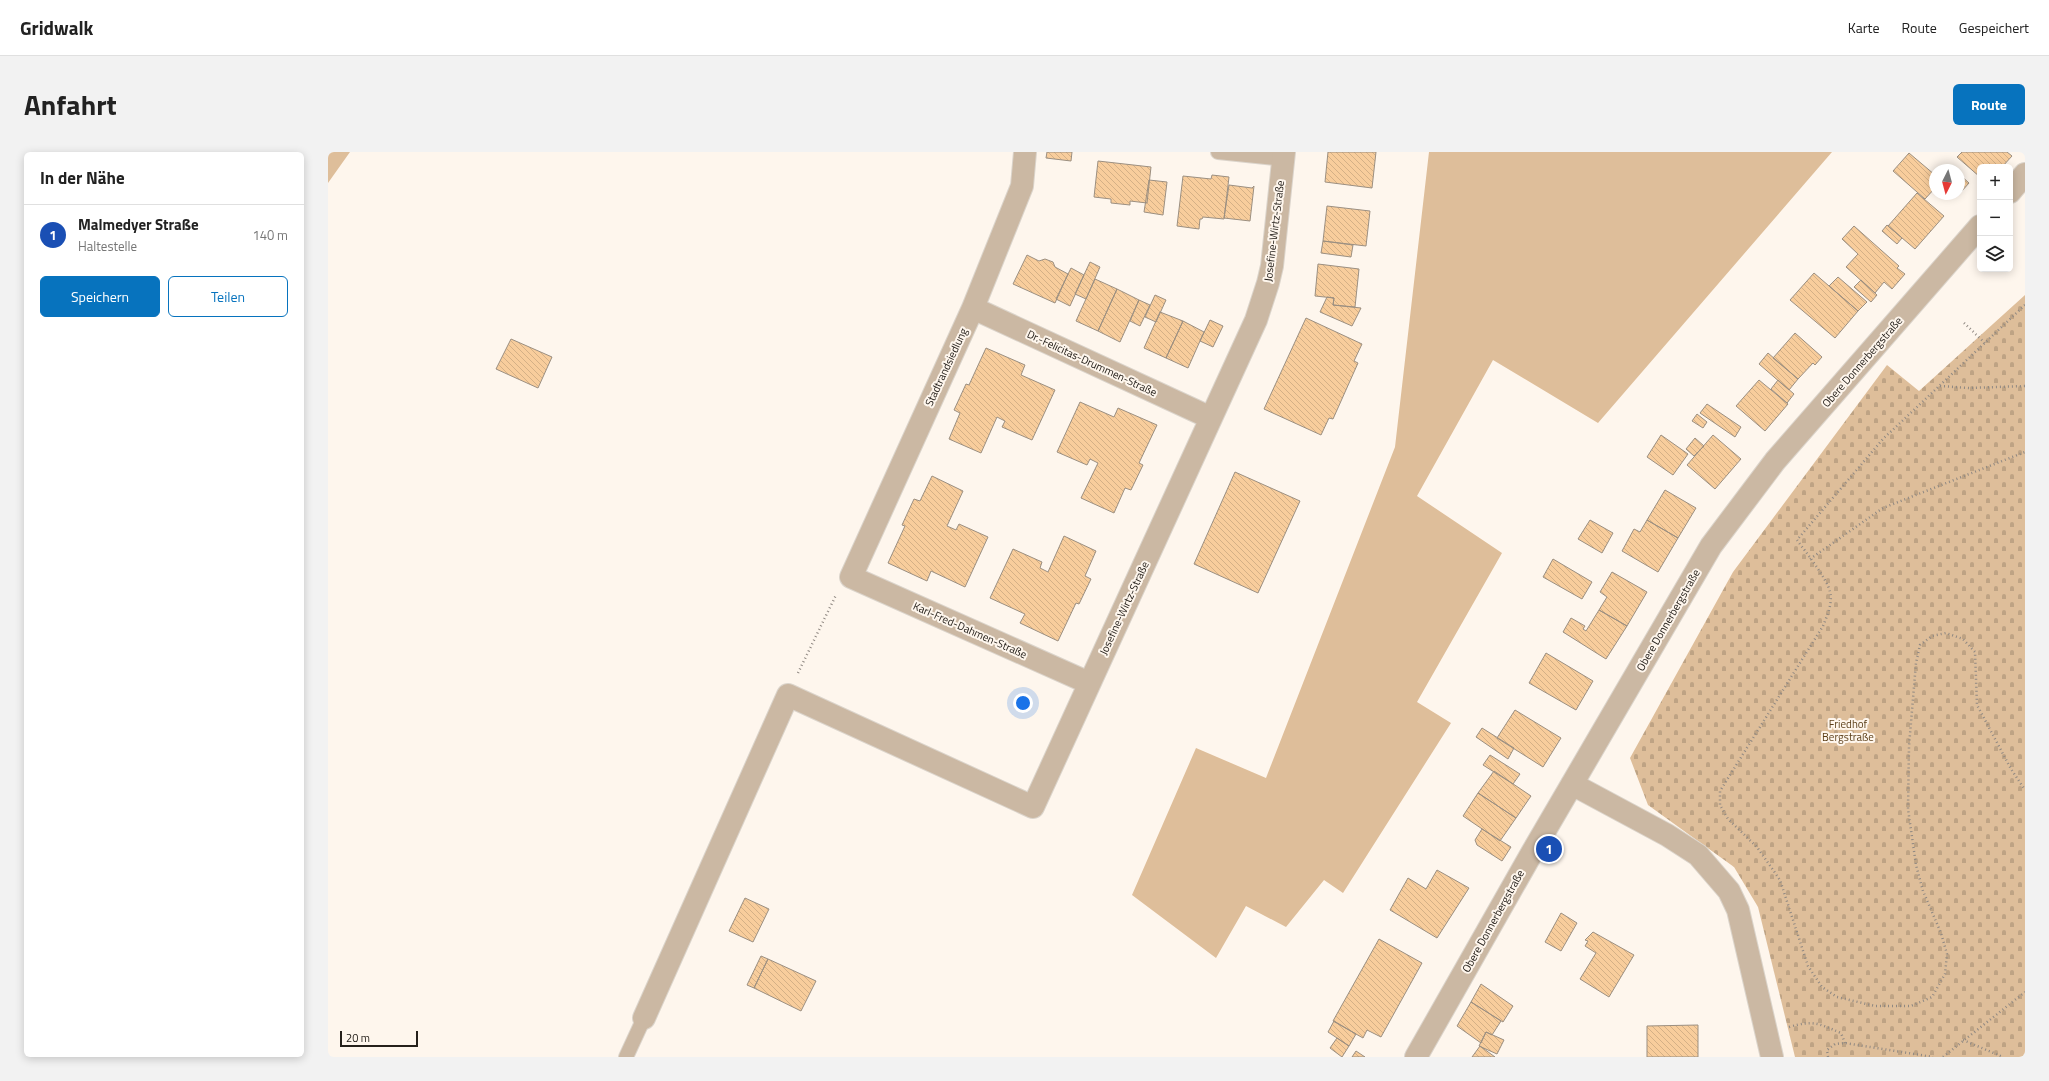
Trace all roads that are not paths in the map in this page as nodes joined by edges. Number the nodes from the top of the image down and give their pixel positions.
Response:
1 (1025, 152) edge
2 (1218, 152) edge
3 (1284, 156) edge
4 (2025, 174) edge
5 (2013, 188) edge
6 (1977, 229) edge
7 (973, 308) junction
8 (1211, 418) junction
9 (851, 577) joint
10 (1089, 683) junction
11 (1572, 784) junction
12 (644, 1018) joint
13 (626, 1057) edge
14 (1416, 1057) edge
15 (1772, 1057) edge

1 - 7 street, Stadtrandsiedlung
2 - 3 lane
3 - 8 street, Josefine-Wirtz-Straße
4 - 5 street
6 - 11 street, Obere Donnerbergstraße
7 - 8 street, Dr.-Felicitas-Drummen-Straße
7 - 9 street, Stadtrandsiedlung
8 - 10 street, Josefine-Wirtz-Straße
9 - 10 street, Karl-Fred-Dahmen-Straße
10 - 12 street, Josefine-Wirtz-Straße
11 - 14 street, Obere Donnerbergstraße
11 - 15 street
12 - 13 lane

